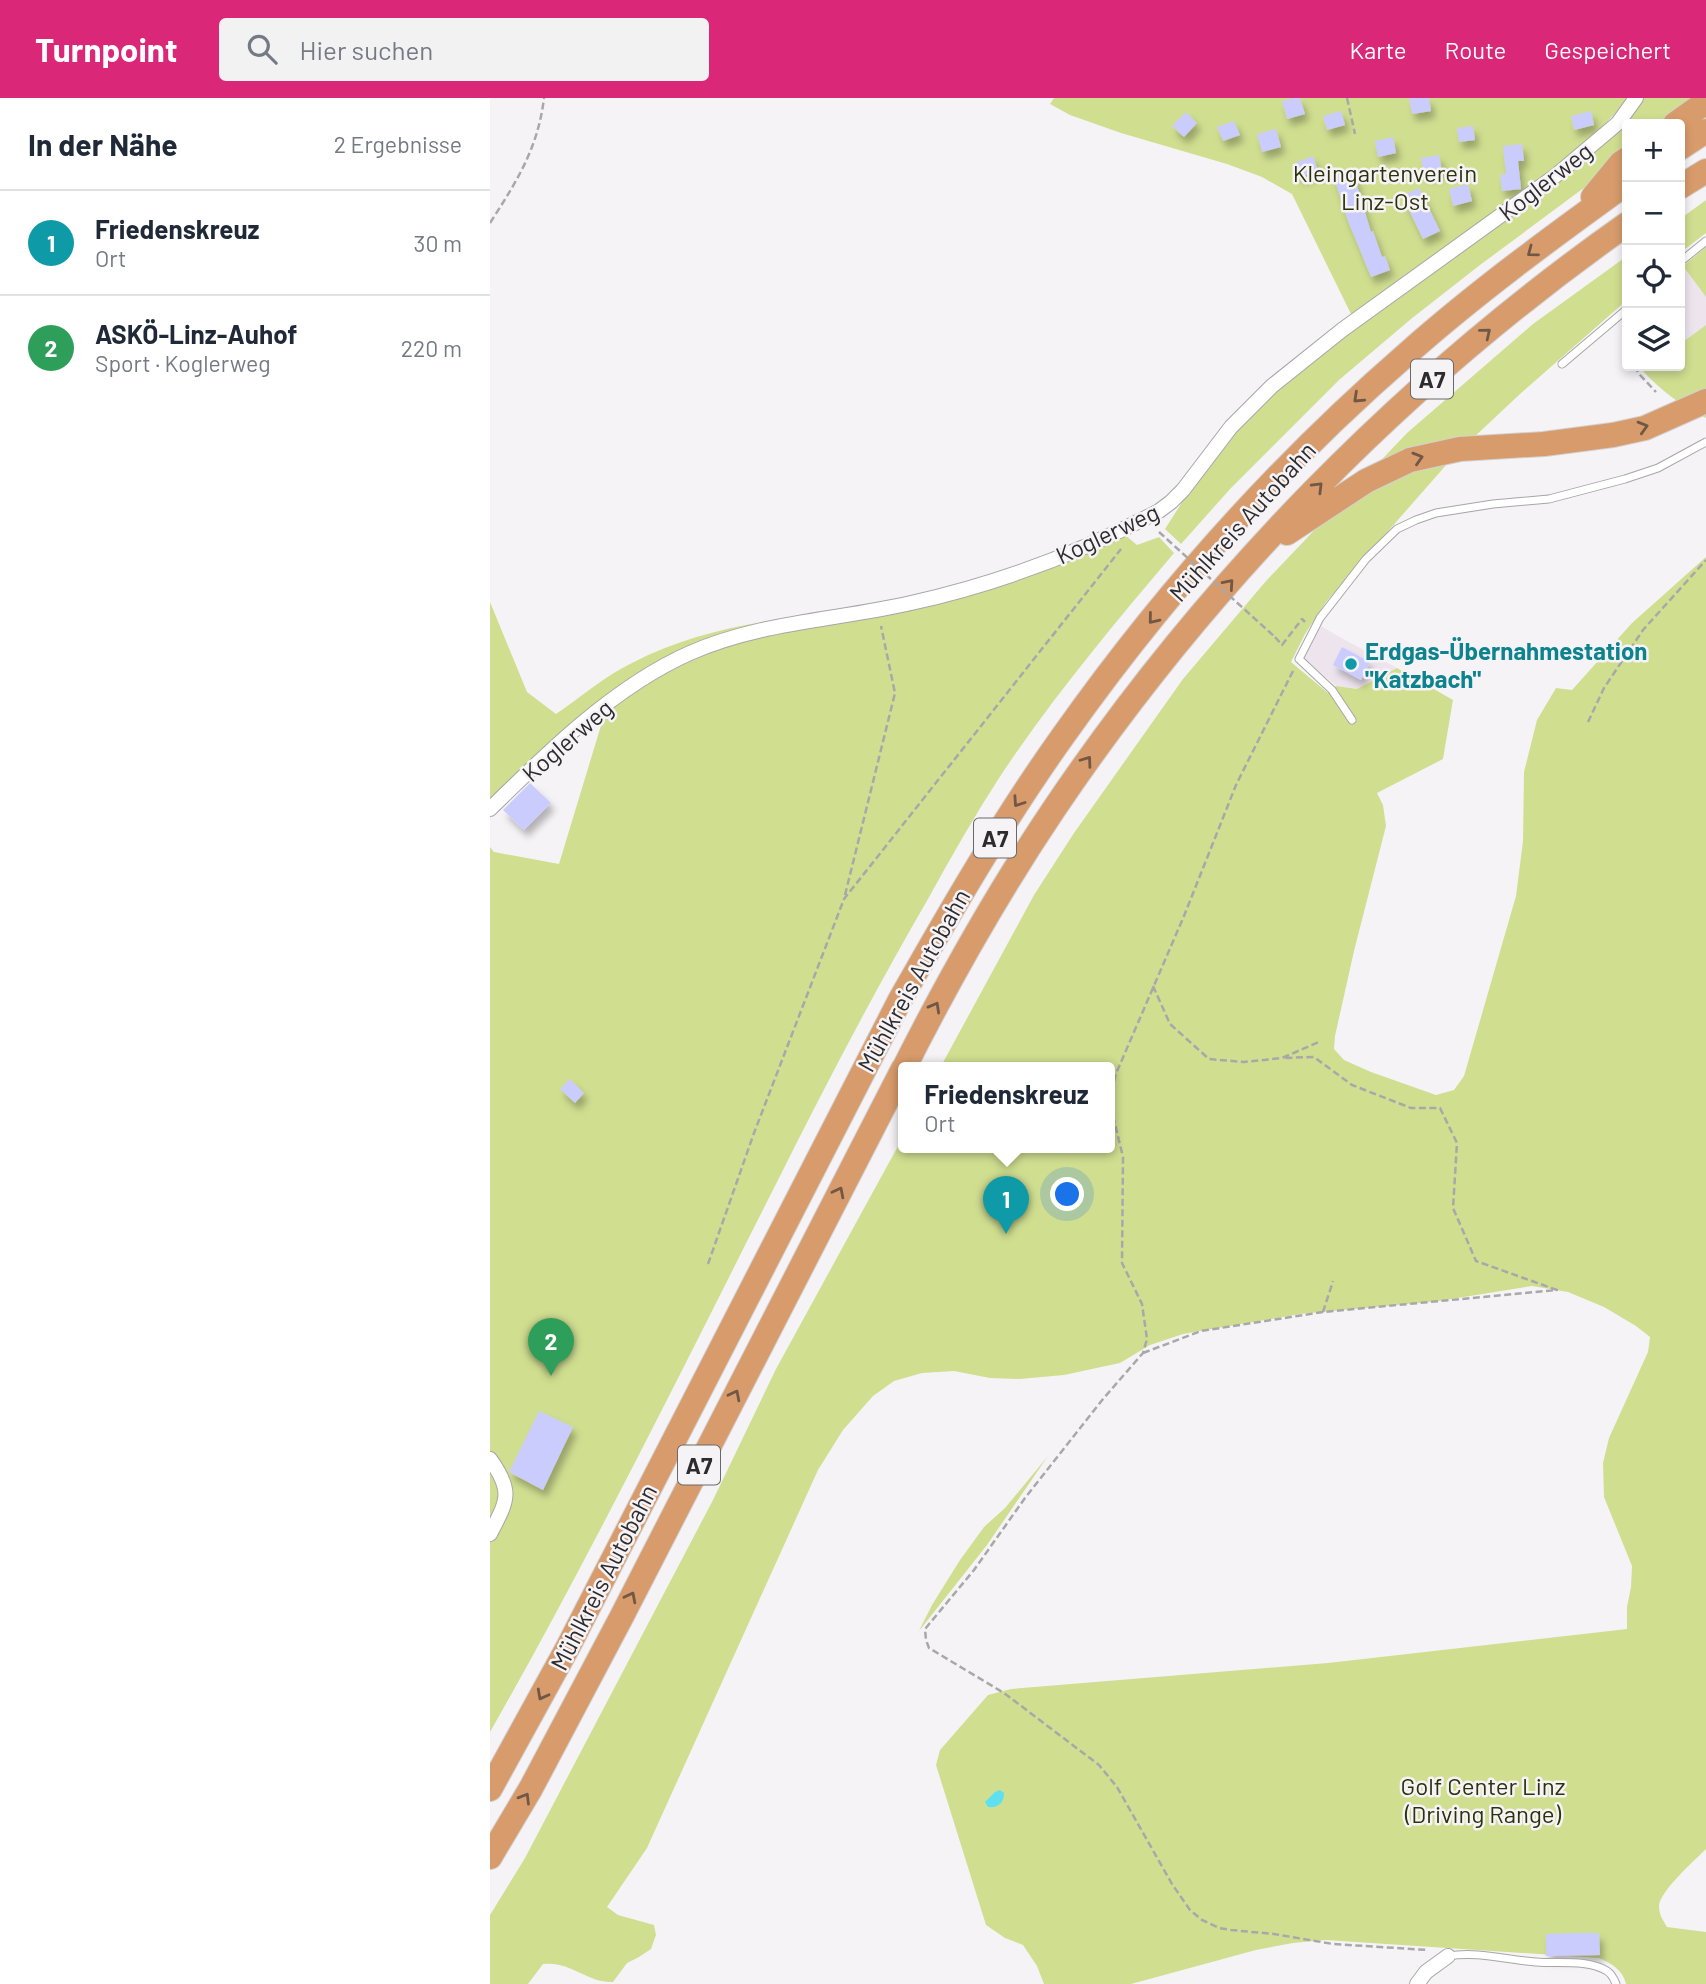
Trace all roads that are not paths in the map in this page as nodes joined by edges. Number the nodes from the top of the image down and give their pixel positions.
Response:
1 (1636, 98) edge
2 (1706, 102) edge
3 (1682, 119) edge
4 (1706, 131) edge
5 (1685, 145) edge
6 (1622, 162) edge
7 (1706, 171) edge
8 (1685, 184) edge
9 (1622, 187) edge
10 (1570, 224) junction
11 (1622, 228) edge
12 (1706, 241) edge
13 (1685, 258) edge
14 (1622, 314) edge
15 (1562, 364) dead end
16 (1706, 401) edge
17 (1706, 443) edge
18 (1255, 554) junction
19 (1352, 720) dead end
20 (490, 809) edge
21 (906, 1062) edge
22 (898, 1078) edge
23 (490, 1459) edge
24 (490, 1534) edge
25 (490, 1789) edge
26 (490, 1857) edge
27 (1448, 1956) joint
28 (1417, 1984) edge
29 (1616, 1984) edge

1 - 20 street, Koglerweg
2 - 3 highway
4 - 5 highway
6 - 10 highway
7 - 8 highway
9 - 10 highway, Mühlkreis Autobahn / A7
10 -> 25 highway, Mühlkreis Autobahn / A7
18 -> 11 highway, Mühlkreis Autobahn / A7
12 - 13 lane
14 - 15 lane
18 -> 16 highway
17 - 19 lane
21 -> 18 highway, Mühlkreis Autobahn / A7
26 -> 22 highway, Mühlkreis Autobahn / A7
23 - 24 street
27 - 28 street
27 - 29 lane

